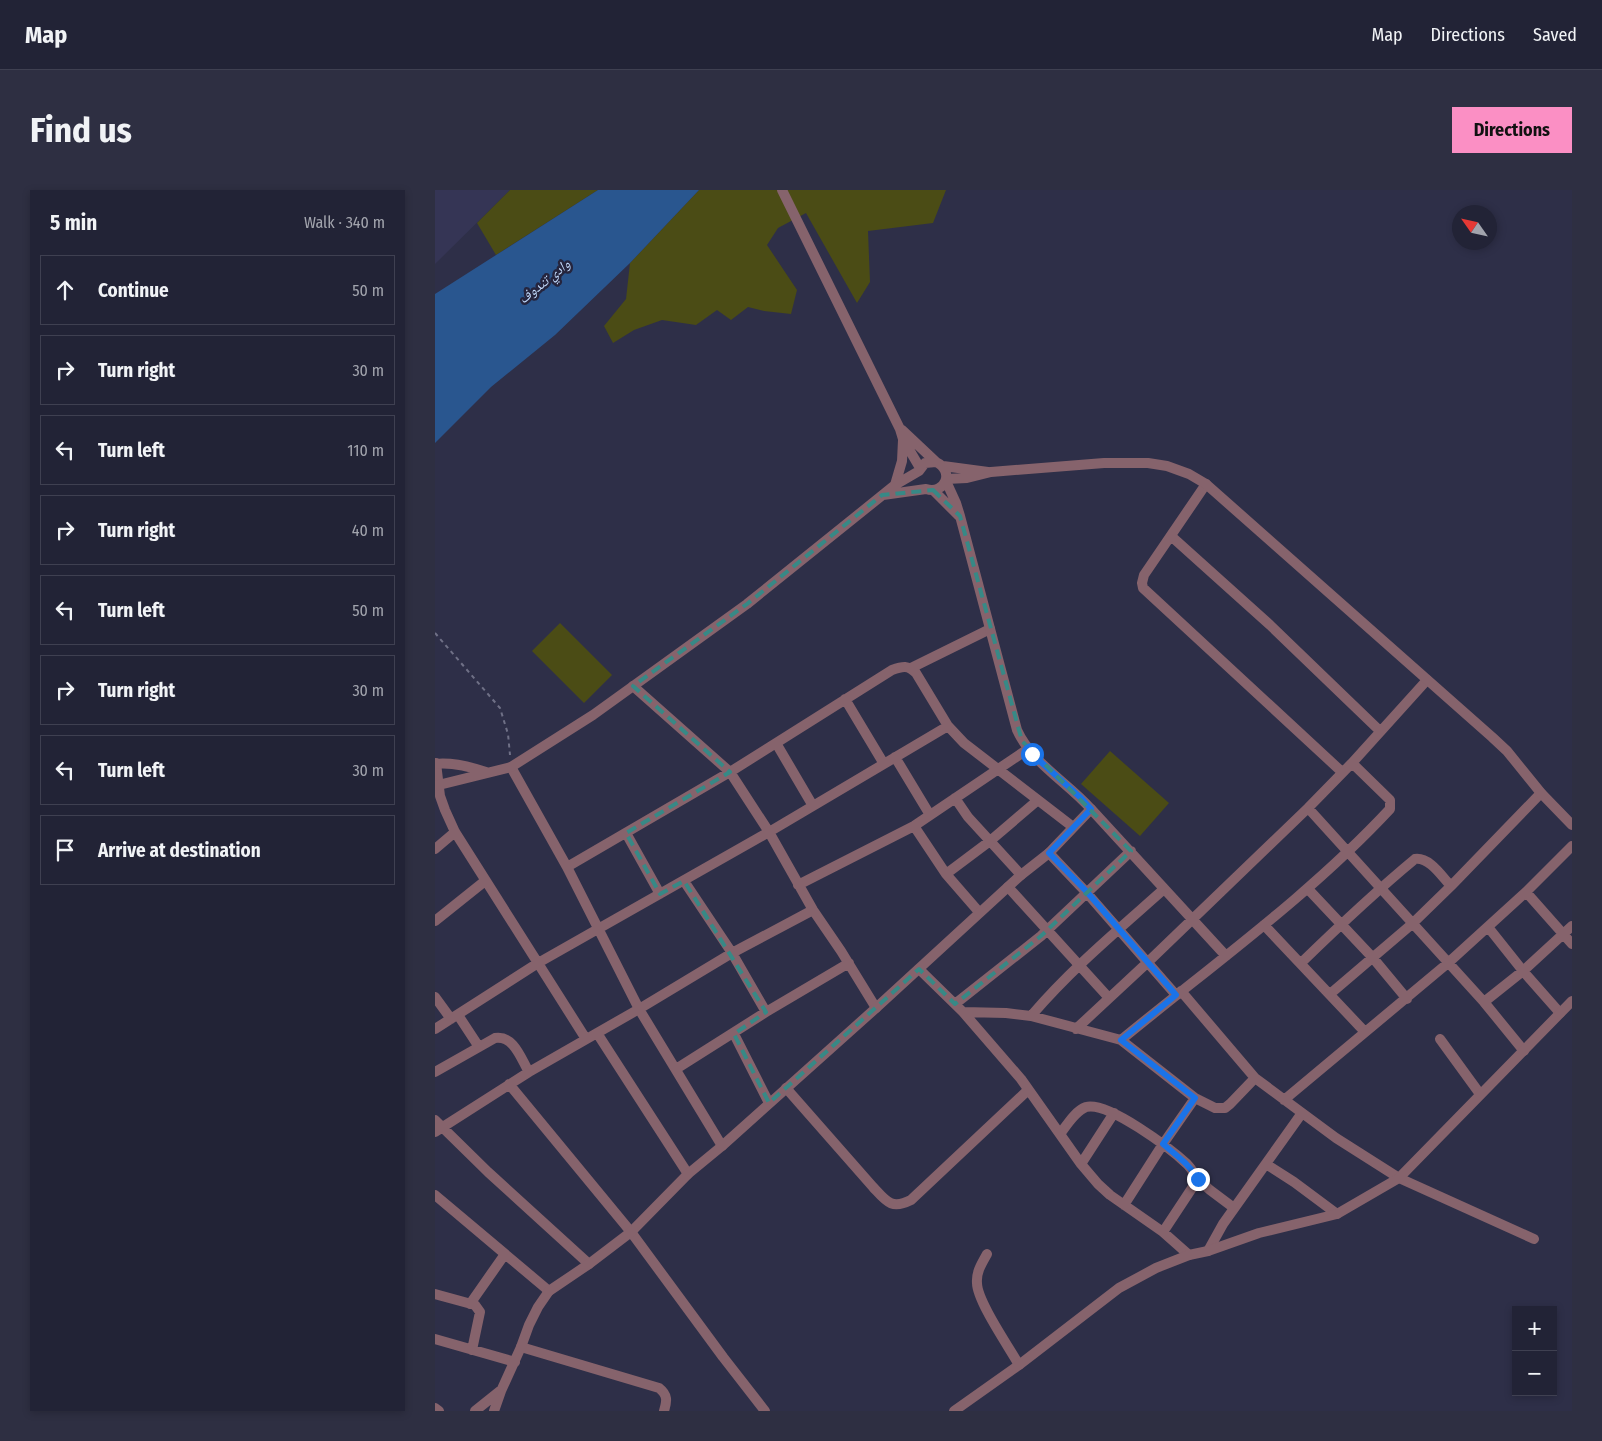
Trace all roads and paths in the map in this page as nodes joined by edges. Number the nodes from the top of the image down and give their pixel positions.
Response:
1 (782, 190) edge
2 (900, 429) junction
3 (903, 439) junction
4 (939, 464) junction
5 (919, 470) junction
6 (991, 472) junction
7 (946, 480) junction
8 (1206, 484) junction
9 (895, 485) junction
10 (929, 490) junction
11 (882, 495) junction
12 (960, 516) junction
13 (1171, 536) junction
14 (990, 630) junction
15 (435, 633) edge
16 (911, 668) junction
17 (1427, 680) junction
18 (633, 686) junction
19 (845, 699) junction
20 (948, 726) junction
21 (1381, 732) junction
22 (776, 743) junction
23 (1028, 749) junction
24 (895, 758) junction
25 (1352, 763) junction
26 (436, 764) edge
27 (884, 764) junction
28 (511, 767) junction
29 (998, 769) junction
30 (487, 772) junction
31 (730, 772) junction
32 (1343, 772) junction
33 (437, 786) edge
34 (1541, 792) junction
35 (955, 798) junction
36 (1038, 800) junction
37 (813, 806) junction
38 (1308, 808) junction
39 (1091, 809) junction
40 (929, 815) junction
41 (1572, 825) edge
42 (914, 826) junction
43 (1073, 826) junction
44 (455, 832) junction
45 (769, 832) junction
46 (626, 833) junction
47 (990, 841) junction
48 (1572, 846) edge
49 (435, 849) edge
50 (1131, 852) junction
51 (1348, 852) junction
52 (1049, 853) junction
53 (567, 867) junction
54 (946, 874) junction
55 (1021, 875) junction
56 (485, 881) junction
57 (683, 881) junction
58 (798, 884) junction
59 (1008, 886) junction
60 (1451, 886) junction
61 (1381, 888) junction
62 (1164, 889) junction
63 (1308, 889) junction
64 (1087, 892) junction
65 (1526, 892) junction
66 (660, 894) junction
67 (813, 910) junction
68 (979, 912) junction
69 (1193, 919) junction
70 (435, 921) edge
71 (1341, 923) junction
72 (1412, 924) junction
73 (1265, 925) junction
74 (1572, 926) edge
75 (1488, 927) junction
76 (598, 929) junction
77 (1048, 930) junction
78 (1118, 930) junction
79 (1563, 934) junction
80 (1572, 944) edge
81 (732, 953) junction
82 (1226, 956) junction
83 (1373, 958) junction
84 (1148, 962) junction
85 (538, 963) junction
86 (849, 963) junction
87 (1301, 963) junction
88 (1448, 963) junction
89 (1079, 964) junction
90 (919, 969) junction
91 (1523, 971) junction
92 (1178, 993) junction
93 (1330, 994) junction
94 (435, 997) edge
95 (1109, 998) junction
96 (1407, 999) junction
97 (1572, 1001) edge
98 (1484, 1002) junction
99 (876, 1008) junction
100 (959, 1008) junction
101 (639, 1009) junction
102 (766, 1012) junction
103 (1560, 1013) junction
104 (1031, 1016) junction
105 (455, 1017) junction
106 (435, 1029) edge
107 (1076, 1029) junction
108 (1365, 1032) junction
109 (597, 1033) junction
110 (734, 1034) junction
111 (586, 1039) junction
112 (1440, 1039) dead end
113 (1121, 1040) junction
114 (479, 1047) junction
115 (1524, 1051) junction
116 (676, 1069) junction
117 (435, 1072) edge
118 (529, 1072) junction
119 (1255, 1078) junction
120 (509, 1084) junction
121 (786, 1088) junction
122 (1028, 1090) junction
123 (1480, 1094) junction
124 (1195, 1098) junction
125 (1284, 1100) junction
126 (769, 1103) junction
127 (1114, 1113) junction
128 (1302, 1113) junction
129 (437, 1126) edge
130 (1060, 1134) junction
131 (1163, 1144) junction
132 (722, 1146) junction
133 (1081, 1164) junction
134 (1266, 1164) junction
135 (688, 1174) junction
136 (1399, 1178) junction
137 (1198, 1179) junction
138 (435, 1195) edge
139 (1124, 1205) junction
140 (1234, 1208) junction
141 (1337, 1214) junction
142 (631, 1232) junction
143 (1163, 1232) junction
144 (1533, 1239) dead end
145 (1208, 1251) junction
146 (505, 1254) junction
147 (987, 1254) dead end
148 (1189, 1255) junction
149 (589, 1264) junction
150 (549, 1291) junction
151 (435, 1294) edge
152 (470, 1304) junction
153 (435, 1339) edge
154 (521, 1347) junction
155 (472, 1350) junction
156 (515, 1362) junction
157 (1019, 1365) junction
158 (501, 1391) junction
159 (435, 1408) edge
160 (439, 1411) edge
161 (475, 1411) edge
162 (494, 1411) edge
163 (664, 1411) edge
164 (765, 1411) edge
165 (954, 1411) edge

1 - 2 street
2 - 3 street
2 - 4 street
3 - 5 street
3 - 9 street
4 - 5 street
4 - 6 street
4 - 7 street
5 - 9 street
5 - 10 street
6 - 7 street
6 - 8 street
7 - 10 street
7 - 12 street
8 - 13 street
8 - 17 street
9 - 11 street
10 - 11 street
10 - 12 street
11 - 18 street
12 - 14 street
13 - 21 street
13 - 32 street
14 - 16 street
14 - 23 street
15 - 28 path
16 - 19 street
16 - 20 street
17 - 21 street
17 - 34 street
18 - 28 street
18 - 31 street
19 - 22 street
19 - 27 street
20 - 24 street
20 - 29 street
21 - 25 street
22 - 31 street
22 - 37 street
23 - 29 street
23 - 39 street
24 - 27 street
24 - 40 street
25 - 32 street
25 - 51 street
26 - 30 street
26 - 33 street
27 - 37 street
28 - 30 street
28 - 53 street
29 - 35 street
29 - 36 street
30 - 33 street
31 - 45 street
31 - 46 street
32 - 38 street
33 - 44 street
34 - 41 street
34 - 60 street
35 - 40 street
35 - 47 street
36 - 43 street
36 - 47 street
37 - 45 street
38 - 51 street
38 - 69 street
39 - 43 street
39 - 50 street
40 - 42 street
42 - 54 street
42 - 58 street
43 - 52 street
44 - 49 street
44 - 56 street
45 - 57 street
45 - 58 street
46 - 53 street
46 - 66 street
47 - 54 street
47 - 55 street
48 - 65 street
50 - 62 street
50 - 64 street
51 - 61 street
51 - 63 street
52 - 55 street
52 - 64 street
53 - 76 street
54 - 68 street
55 - 59 street
56 - 70 street
56 - 85 street
57 - 66 street
57 - 81 street
58 - 67 street
59 - 68 street
59 - 77 street
60 - 61 street
60 - 72 street
61 - 71 street
61 - 72 street
62 - 69 street
62 - 78 street
63 - 71 street
63 - 73 street
64 - 77 street
64 - 78 street
65 - 75 street
65 - 79 street
66 - 76 street
67 - 81 street
67 - 86 street
68 - 90 street
69 - 82 street
69 - 84 street
71 - 83 street
71 - 87 street
72 - 83 street
72 - 88 street
73 - 82 street
73 - 87 street
74 - 79 street
75 - 88 street
75 - 91 street
76 - 85 street
76 - 101 street
77 - 89 street
77 - 100 street
78 - 84 street
78 - 89 street
79 - 80 street
79 - 91 street
81 - 101 street
81 - 102 street
82 - 92 street
83 - 93 street
83 - 96 street
84 - 92 street
84 - 95 street
85 - 105 street
85 - 111 street
86 - 99 street
86 - 102 street
87 - 93 street
88 - 96 street
88 - 98 street
89 - 95 street
89 - 104 street
90 - 99 street
90 - 100 street
91 - 98 street
91 - 103 street
92 - 113 street
92 - 119 street
93 - 108 street
94 - 105 street
95 - 107 street
96 - 108 street
97 - 103 street
98 - 115 street
99 - 121 street
100 - 104 street
100 - 122 street
101 - 109 street
101 - 116 street
102 - 110 street
103 - 115 street
104 - 107 street
105 - 106 street
105 - 114 street
107 - 113 street
108 - 125 street
109 - 111 street
109 - 135 street
110 - 116 street
110 - 126 street
111 - 118 street
112 - 123 street
113 - 124 street
114 - 117 street
114 - 118 street
115 - 123 street
116 - 132 street
118 - 120 street
119 - 124 street
119 - 125 street
120 - 129 street
120 - 142 street
121 - 122 street
121 - 126 street
122 - 130 street
123 - 136 street
124 - 131 street
125 - 128 street
126 - 132 street
127 - 130 street
127 - 131 street
127 - 133 street
128 - 134 street
128 - 136 street
129 - 149 street
130 - 133 street
131 - 137 street
131 - 139 street
132 - 135 street
133 - 139 street
134 - 140 street
134 - 141 street
135 - 142 street
136 - 141 street
136 - 144 street
137 - 140 street
137 - 143 street
138 - 146 street
139 - 143 street
140 - 145 street
141 - 145 street
142 - 149 street
142 - 164 street
143 - 148 street
145 - 148 street
146 - 150 street
146 - 152 street
147 - 157 street
148 - 157 street
149 - 150 street
150 - 154 street
151 - 152 street
152 - 155 street
153 - 155 street
154 - 156 street
154 - 163 street
155 - 156 street
156 - 158 street
157 - 165 street
158 - 161 street
158 - 162 street
159 - 160 street

